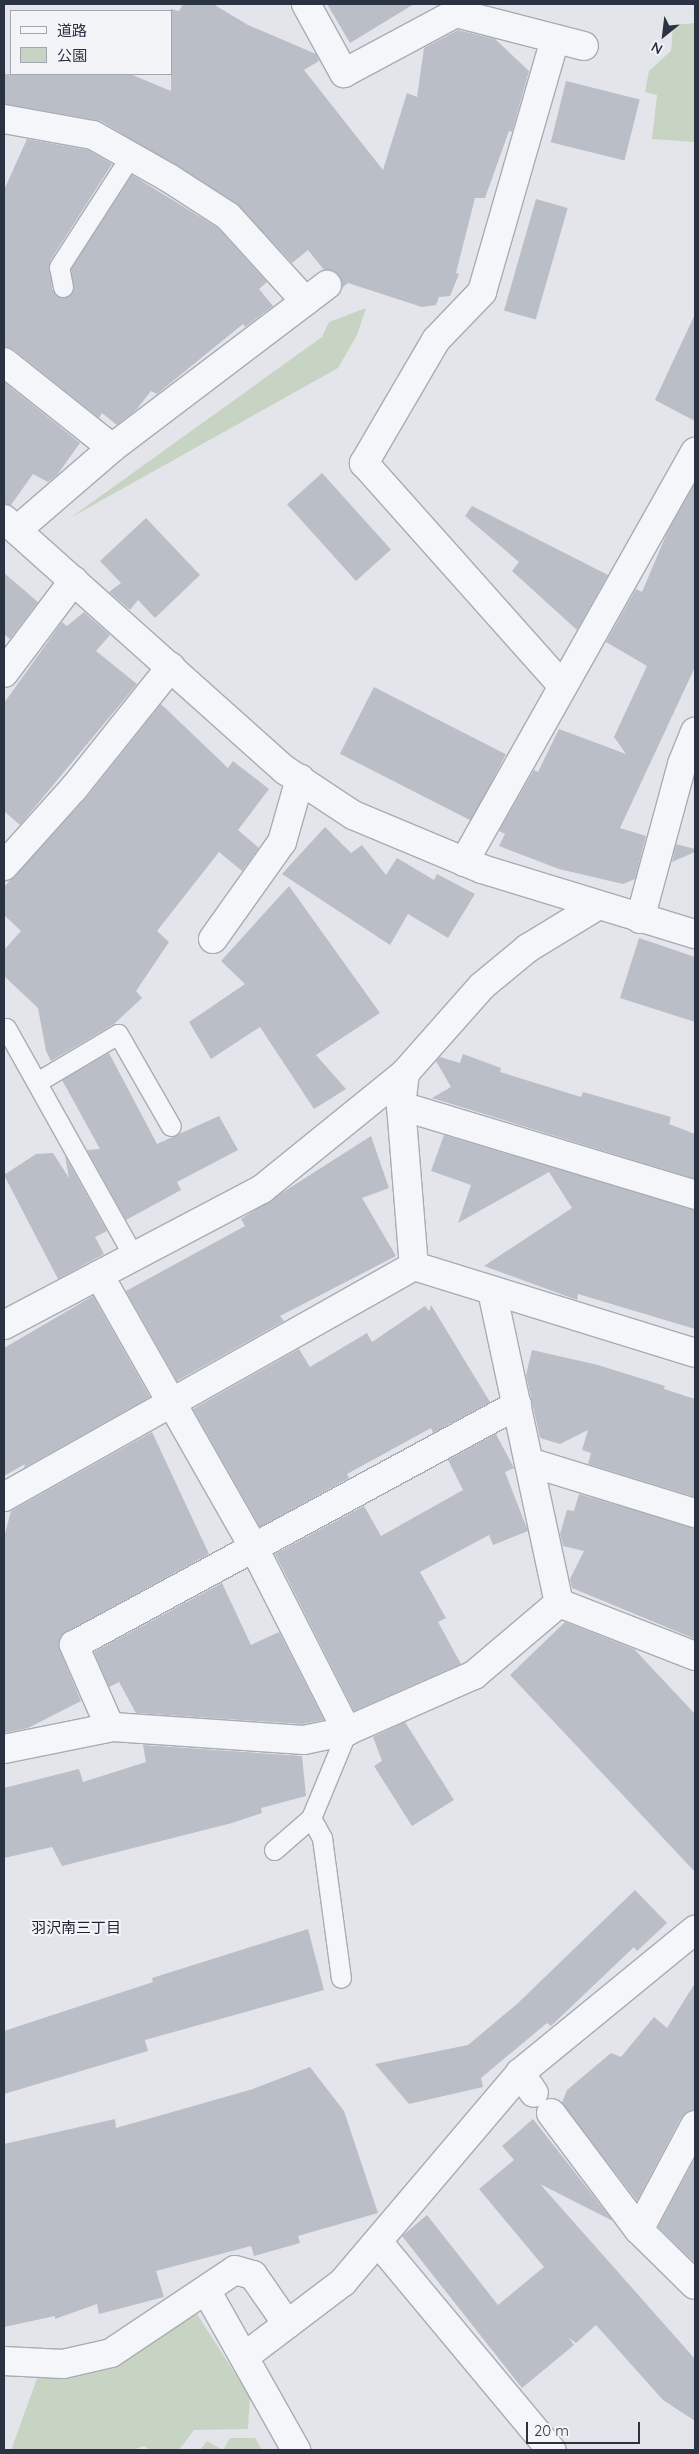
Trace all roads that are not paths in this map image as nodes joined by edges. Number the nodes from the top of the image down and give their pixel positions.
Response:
1 (306, 4) edge
2 (554, 39) junction
3 (584, 46) dead end
4 (4, 119) edge
5 (130, 156) junction
6 (63, 288) dead end
7 (4, 362) edge
8 (112, 448) junction
9 (695, 452) edge
10 (10, 524) edge
11 (74, 580) junction
12 (171, 667) junction
13 (4, 672) edge
14 (563, 686) junction
15 (695, 731) edge
16 (300, 779) junction
17 (464, 862) junction
18 (4, 866) edge
19 (597, 906) junction
20 (640, 919) junction
21 (695, 934) edge
22 (213, 939) dead end
23 (6, 1028) dead end
24 (405, 1073) junction
25 (37, 1082) junction
26 (400, 1106) junction
27 (171, 1126) dead end
28 (695, 1195) edge
29 (134, 1257) junction
30 (414, 1266) junction
31 (99, 1275) junction
32 (492, 1291) junction
33 (4, 1326) edge
34 (695, 1353) edge
35 (173, 1404) junction
36 (517, 1405) junction
37 (529, 1462) junction
38 (4, 1498) edge
39 (695, 1513) edge
40 (252, 1546) junction
41 (559, 1603) junction
42 (695, 1656) edge
43 (110, 1727) junction
44 (347, 1732) junction
45 (4, 1749) edge
46 (311, 1818) junction
47 (274, 1850) dead end
48 (695, 1930) edge
49 (341, 1978) dead end
50 (535, 2093) junction
51 (695, 2125) edge
52 (639, 2230) junction
53 (378, 2242) junction
54 (695, 2284) edge
55 (206, 2290) junction
56 (287, 2324) junction
57 (244, 2356) junction
58 (4, 2361) edge
59 (296, 2450) edge
60 (551, 2450) edge

1 - 2 street
2 - 3 street
2 - 14 street
4 - 5 street
5 - 6 lane
5 - 8 street
7 - 8 street
8 - 10 street
9 - 14 street
10 - 11 street
11 - 12 street
11 - 13 street
12 - 16 street
12 - 18 street
14 - 17 street
15 - 20 street
16 - 17 street
16 - 22 street
17 - 19 street
19 - 20 street
19 - 24 street
20 - 21 street
23 - 25 lane
24 - 26 street
24 - 29 street
25 - 27 lane
25 - 29 lane
26 - 28 street
26 - 30 street
29 - 31 street
30 - 32 street
30 - 35 street
31 - 33 street
31 - 35 street
32 - 34 street
32 - 36 street
35 - 38 street
35 - 40 street
36 - 37 street
36 - 40 street
37 - 39 street
37 - 41 street
40 - 43 street
40 - 44 street
41 - 42 street
41 - 44 street
43 - 44 street
43 - 45 street
44 - 46 lane
46 - 47 lane
46 - 49 lane
48 - 50 street
50 - 52 street
50 - 53 street
51 - 52 street
52 - 54 street
53 - 56 street
53 - 60 street
55 - 56 street
55 - 57 street
55 - 58 street
56 - 57 street
57 - 59 street

